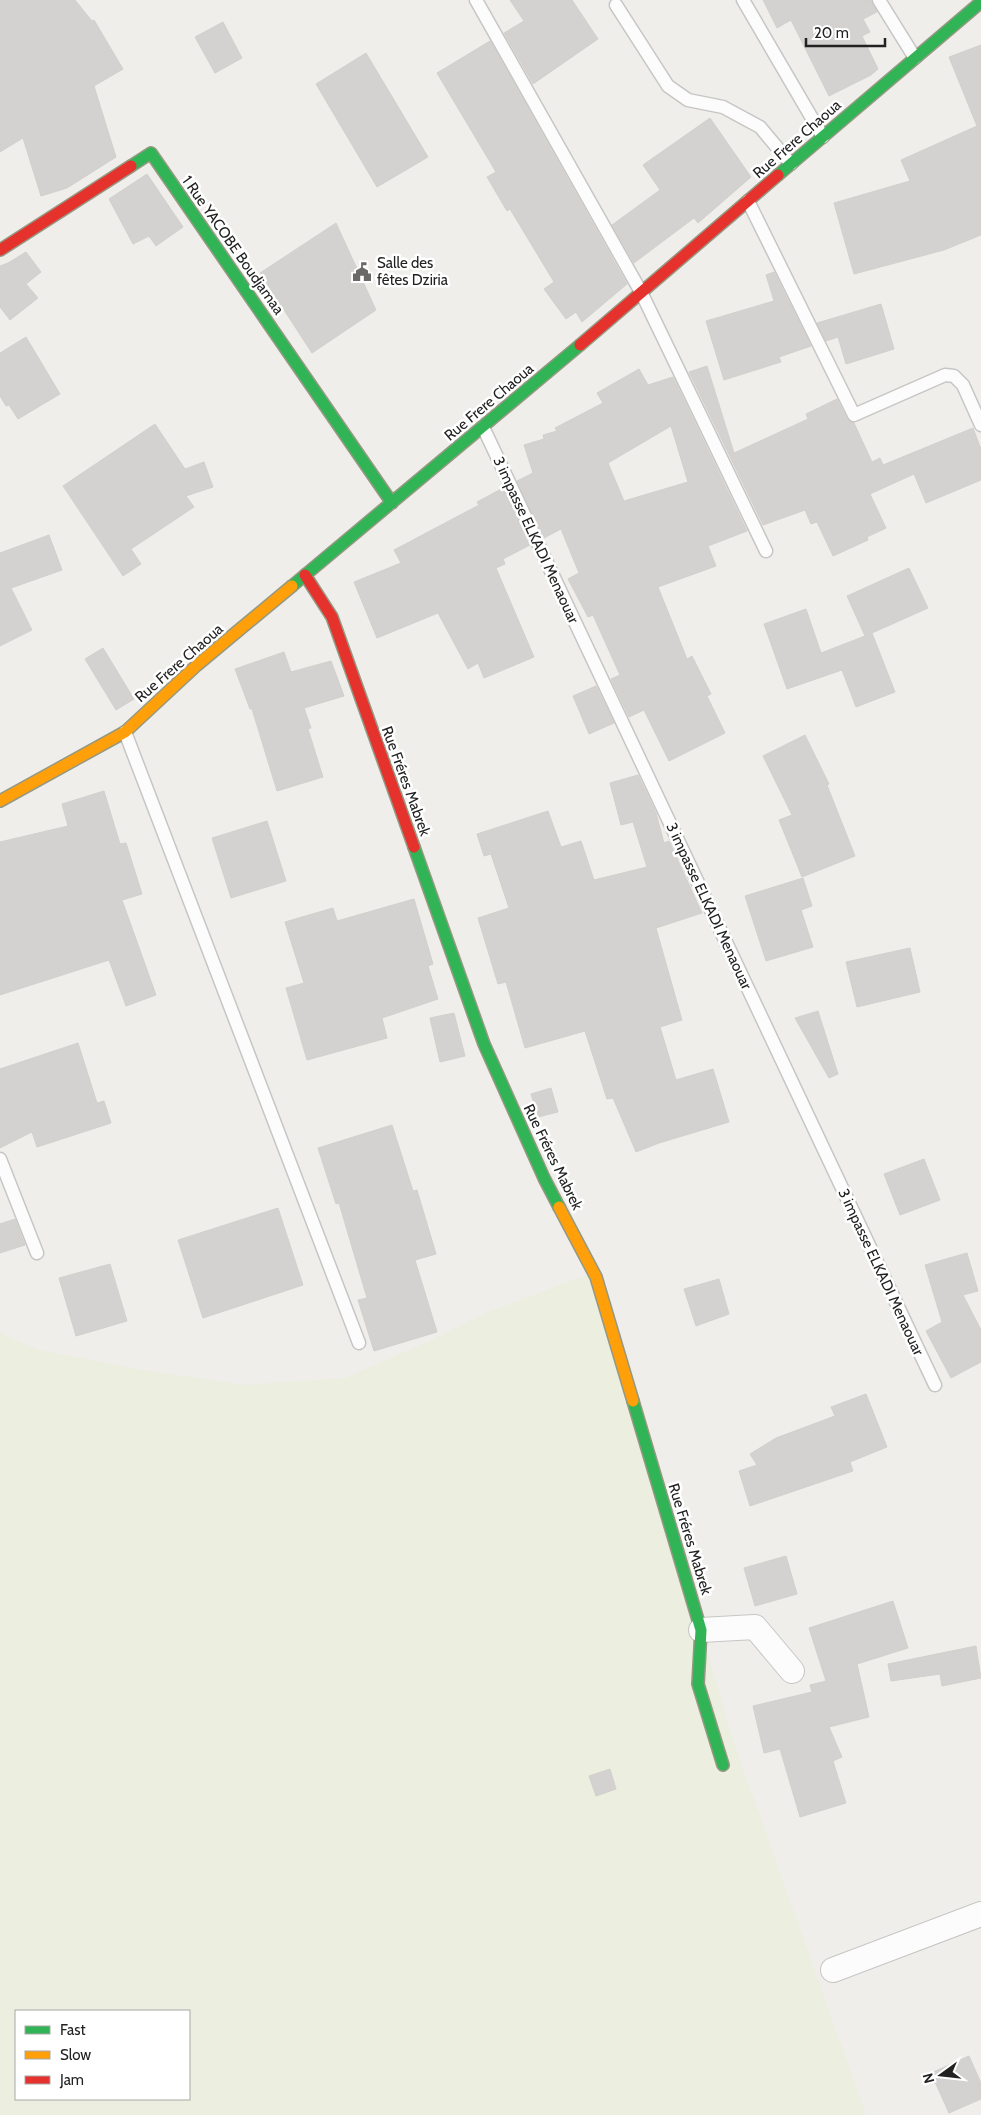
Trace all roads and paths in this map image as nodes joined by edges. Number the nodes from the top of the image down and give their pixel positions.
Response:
1 (476, 0) edge
2 (743, 0) edge
3 (878, 0) edge
4 (973, 4) edge
5 (616, 5) dead end
6 (915, 58) junction
7 (823, 136) junction
8 (791, 164) junction
9 (748, 201) junction
10 (0, 250) edge
11 (641, 292) junction
12 (981, 425) edge
13 (483, 427) junction
14 (392, 503) junction
15 (766, 551) dead end
16 (305, 575) junction
17 (124, 732) junction
18 (0, 801) edge
19 (0, 1159) edge
20 (37, 1253) dead end
21 (359, 1343) dead end
22 (935, 1385) dead end
23 (701, 1630) junction
24 (792, 1671) dead end
25 (723, 1765) dead end
26 (981, 1914) edge
27 (833, 1970) dead end

1 - 11 lane
2 - 7 lane
3 - 6 lane
4 - 6 street, Rue Frere Chaoua
5 - 8 lane
6 - 7 street, Rue Frere Chaoua
7 - 8 street, Rue Frere Chaoua
8 - 9 street, Rue Frere Chaoua
9 - 11 street, Rue Frere Chaoua
9 - 12 lane
10 - 14 street, 1 Rue YACOBE Boudjamaa
11 - 13 street, Rue Frere Chaoua
11 - 15 lane
13 - 14 street, Rue Frere Chaoua
13 - 22 lane, 3 impasse ELKADI Menaouar
14 - 16 street, Rue Frere Chaoua
16 - 17 street, Rue Frere Chaoua
16 - 23 street, Rue Fréres Mabrek
17 - 18 street, Rue Frere Chaoua
17 - 21 lane
19 - 20 lane
23 - 24 street
23 - 25 street, Rue Fréres Mabrek
26 - 27 street

